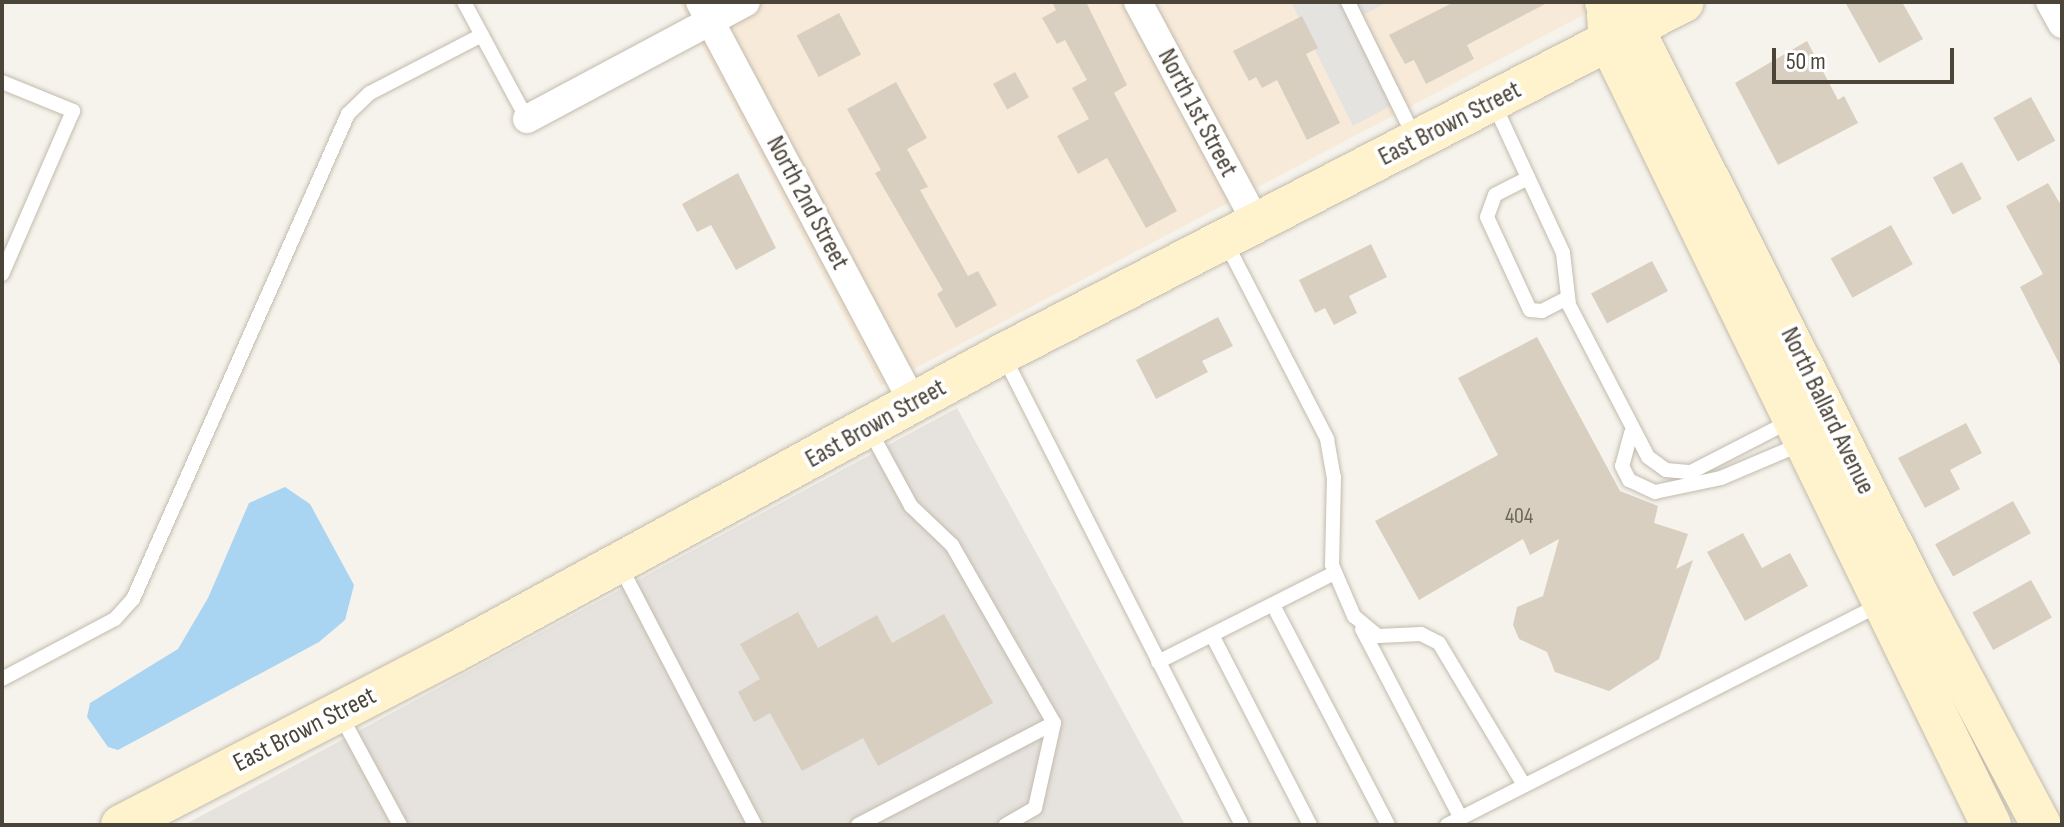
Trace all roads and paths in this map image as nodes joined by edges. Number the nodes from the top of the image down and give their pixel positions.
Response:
1 (464, 2) edge
2 (746, 2) edge
3 (1138, 2) edge
4 (1348, 2) edge
5 (1684, 2) edge
6 (2050, 2) edge
7 (705, 12) edge
8 (1614, 19) edge
9 (2062, 24) edge
10 (482, 35) junction
11 (2, 82) edge
12 (1493, 102) junction
13 (527, 119) joint
14 (1417, 142) junction
15 (1528, 178) junction
16 (1241, 232) junction
17 (2, 274) edge
18 (1568, 298) junction
19 (1002, 354) junction
20 (914, 405) junction
21 (1814, 423) junction
22 (869, 429) junction
23 (1631, 433) junction
24 (1692, 478) junction
25 (619, 564) junction
26 (1334, 573) junction
27 (1897, 595) junction
28 (1273, 605) junction
29 (1358, 621) junction
30 (1212, 635) junction
31 (1158, 662) junction
32 (2, 679) edge
33 (339, 712) junction
34 (1054, 723) junction
35 (1524, 785) junction
36 (1461, 818) junction
37 (121, 825) edge
38 (400, 825) edge
39 (755, 825) edge
40 (858, 825) edge
41 (1005, 825) edge
42 (1242, 825) edge
43 (1310, 825) edge
44 (1388, 825) edge
45 (1447, 825) edge
46 (1991, 825) edge
47 (2041, 825) edge

1 - 10 lane
2 - 7 street
3 - 16 street, North 1st Street
4 - 14 lane
5 - 8 main road, East Brown Street
6 - 9 street
7 - 13 street
7 - 20 street, North 2nd Street
8 - 12 main road, East Brown Street
8 - 21 main road, North Ballard Avenue
10 - 13 lane
10 - 32 lane
11 - 17 lane
12 - 14 main road, East Brown Street
12 - 15 lane
14 - 16 main road, East Brown Street
15 - 18 lane
15 - 18 lane
16 - 19 main road, East Brown Street
16 - 26 lane
18 - 23 lane
19 - 20 main road, East Brown Street
19 - 31 lane
20 - 22 main road, East Brown Street
21 - 24 lane
21 - 24 lane
21 - 27 main road, North Ballard Avenue
22 - 25 main road, East Brown Street
22 - 34 lane
23 - 24 lane
23 - 24 lane
25 - 33 main road, East Brown Street
25 - 39 lane
26 - 28 lane
26 - 29 lane
27 - 35 lane
27 - 46 main road, North Ballard Avenue
27 - 47 main road, North Ballard Avenue
28 - 30 lane
28 - 44 lane
29 - 35 lane
29 - 36 lane
30 - 31 lane
30 - 43 lane
31 - 42 lane
33 - 37 main road, East Brown Street
33 - 38 lane
34 - 40 lane
34 - 41 lane
35 - 36 lane
36 - 45 lane

